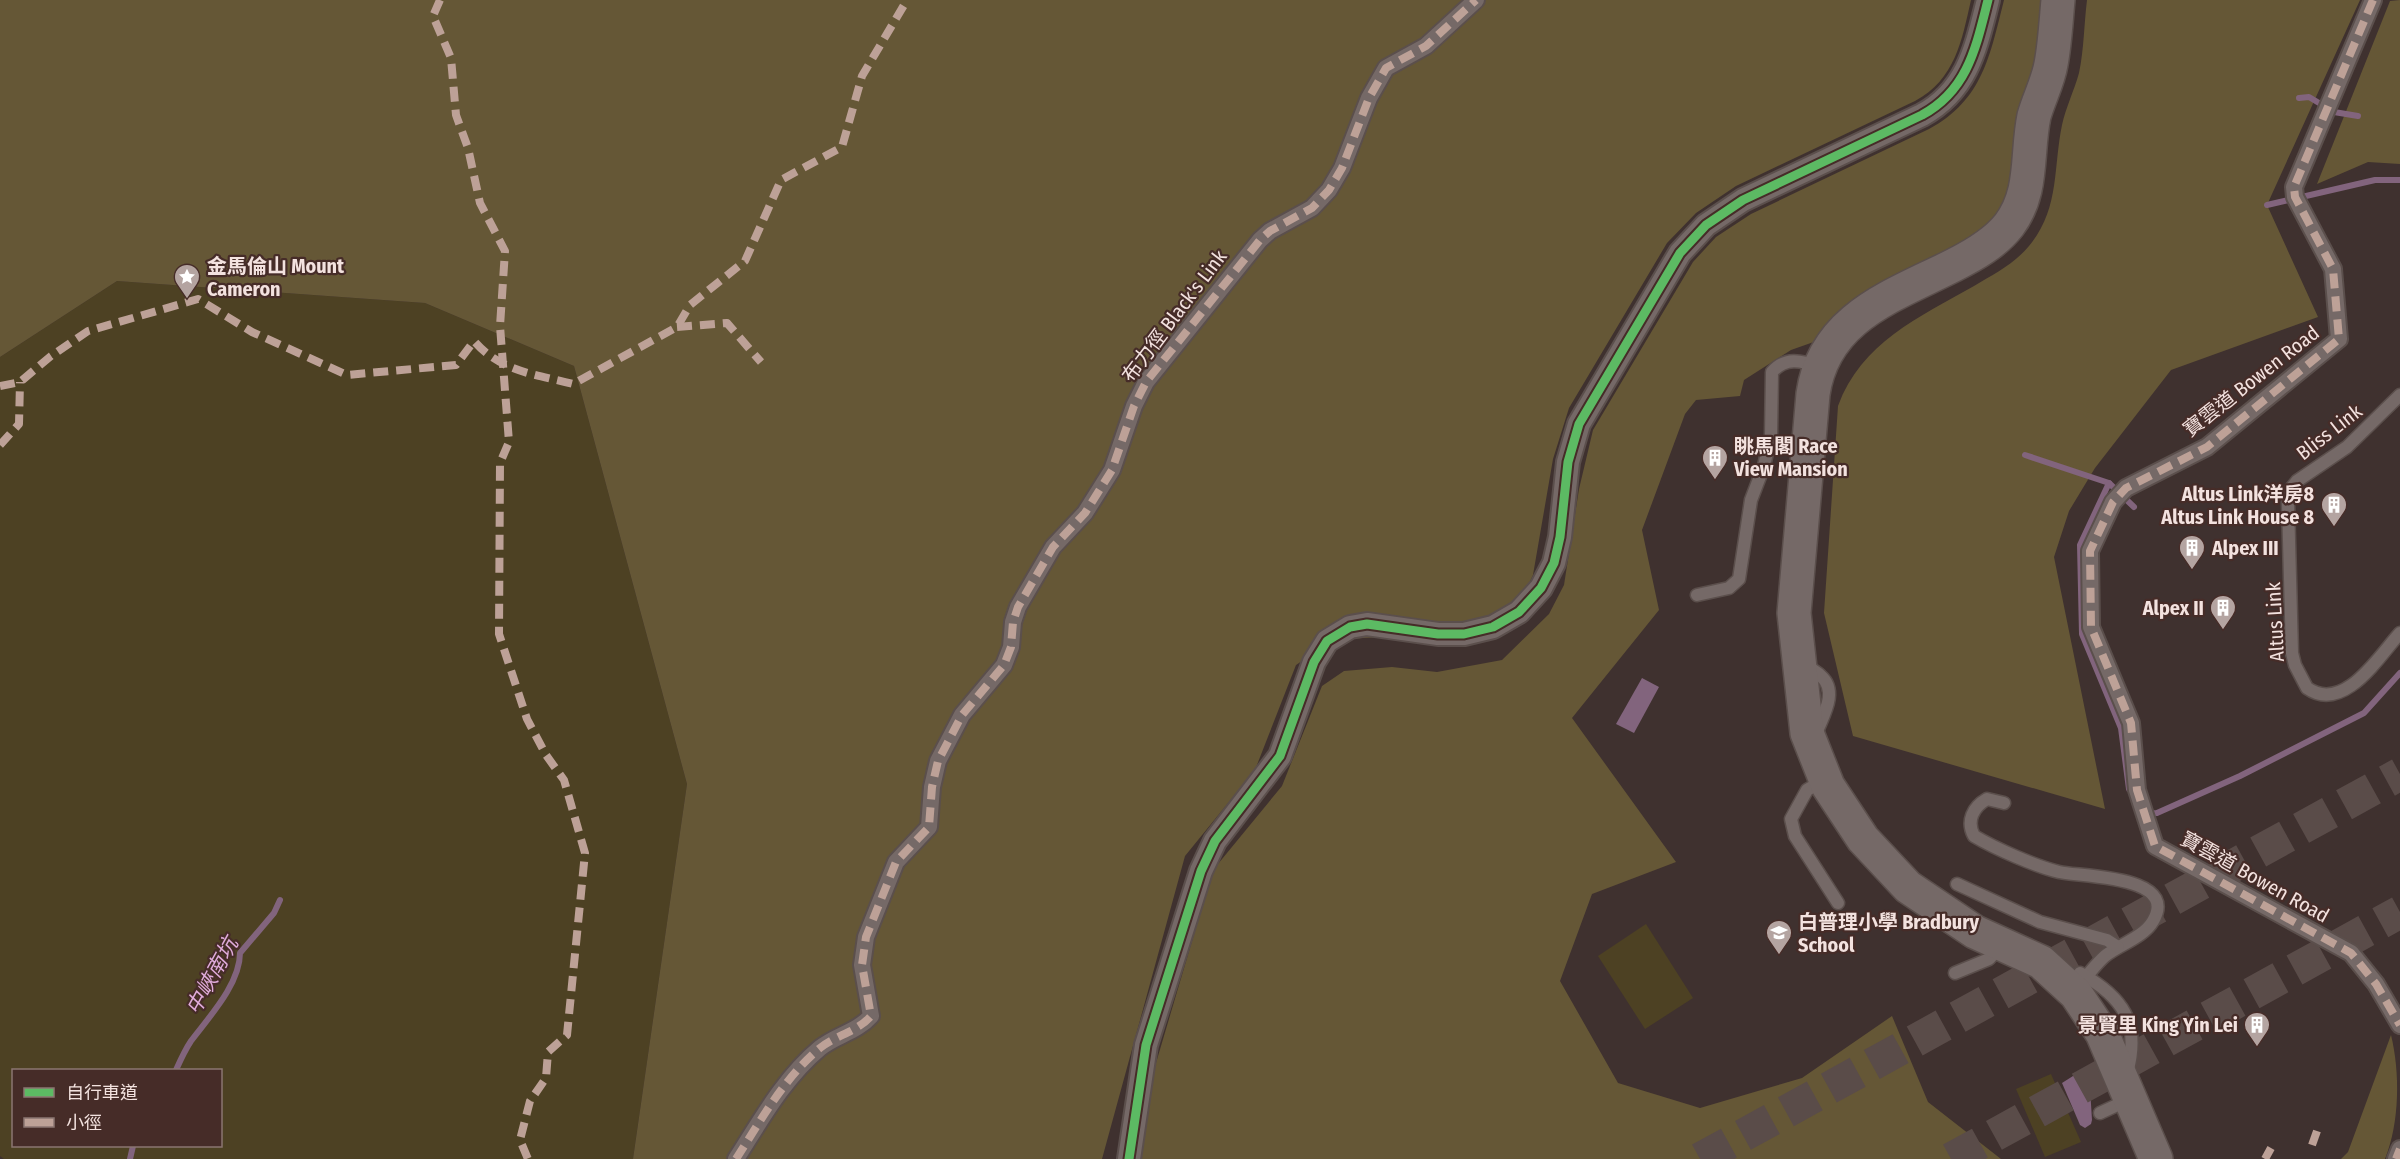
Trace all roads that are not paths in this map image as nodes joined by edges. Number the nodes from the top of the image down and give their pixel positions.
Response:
1 (1476, 0) edge
2 (1988, 0) edge
3 (2058, 0) edge
4 (2373, 0) edge
5 (1819, 368) junction
6 (2400, 395) edge
7 (2288, 502) joint
8 (1697, 595) dead end
9 (2400, 633) edge
10 (1825, 779) junction
11 (2004, 803) dead end
12 (1957, 884) dead end
13 (1838, 903) dead end
14 (2002, 944) junction
15 (2118, 947) junction
16 (2042, 962) junction
17 (1955, 973) dead end
18 (2086, 976) junction
19 (2400, 1026) edge
20 (2126, 1093) junction
21 (2100, 1113) dead end
22 (2400, 1149) edge
23 (736, 1159) edge
24 (1129, 1159) edge
25 (2156, 1159) edge
26 (2396, 1159) edge

1 - 23 street, 布力徑 Black's Link
2 - 24 street
3 - 5 main road
4 - 19 street, 寶雲道 Bowen Road
5 - 8 lane
5 - 10 main road
6 - 7 lane, Bliss Link
7 - 9 lane, Altus Link
10 - 13 lane
10 - 14 main road
11 - 15 lane
12 - 15 lane
14 - 16 main road
14 - 17 lane
15 - 18 lane
16 - 18 lane
16 - 20 main road
18 - 20 lane
20 - 21 lane
20 - 25 main road
22 - 26 street

